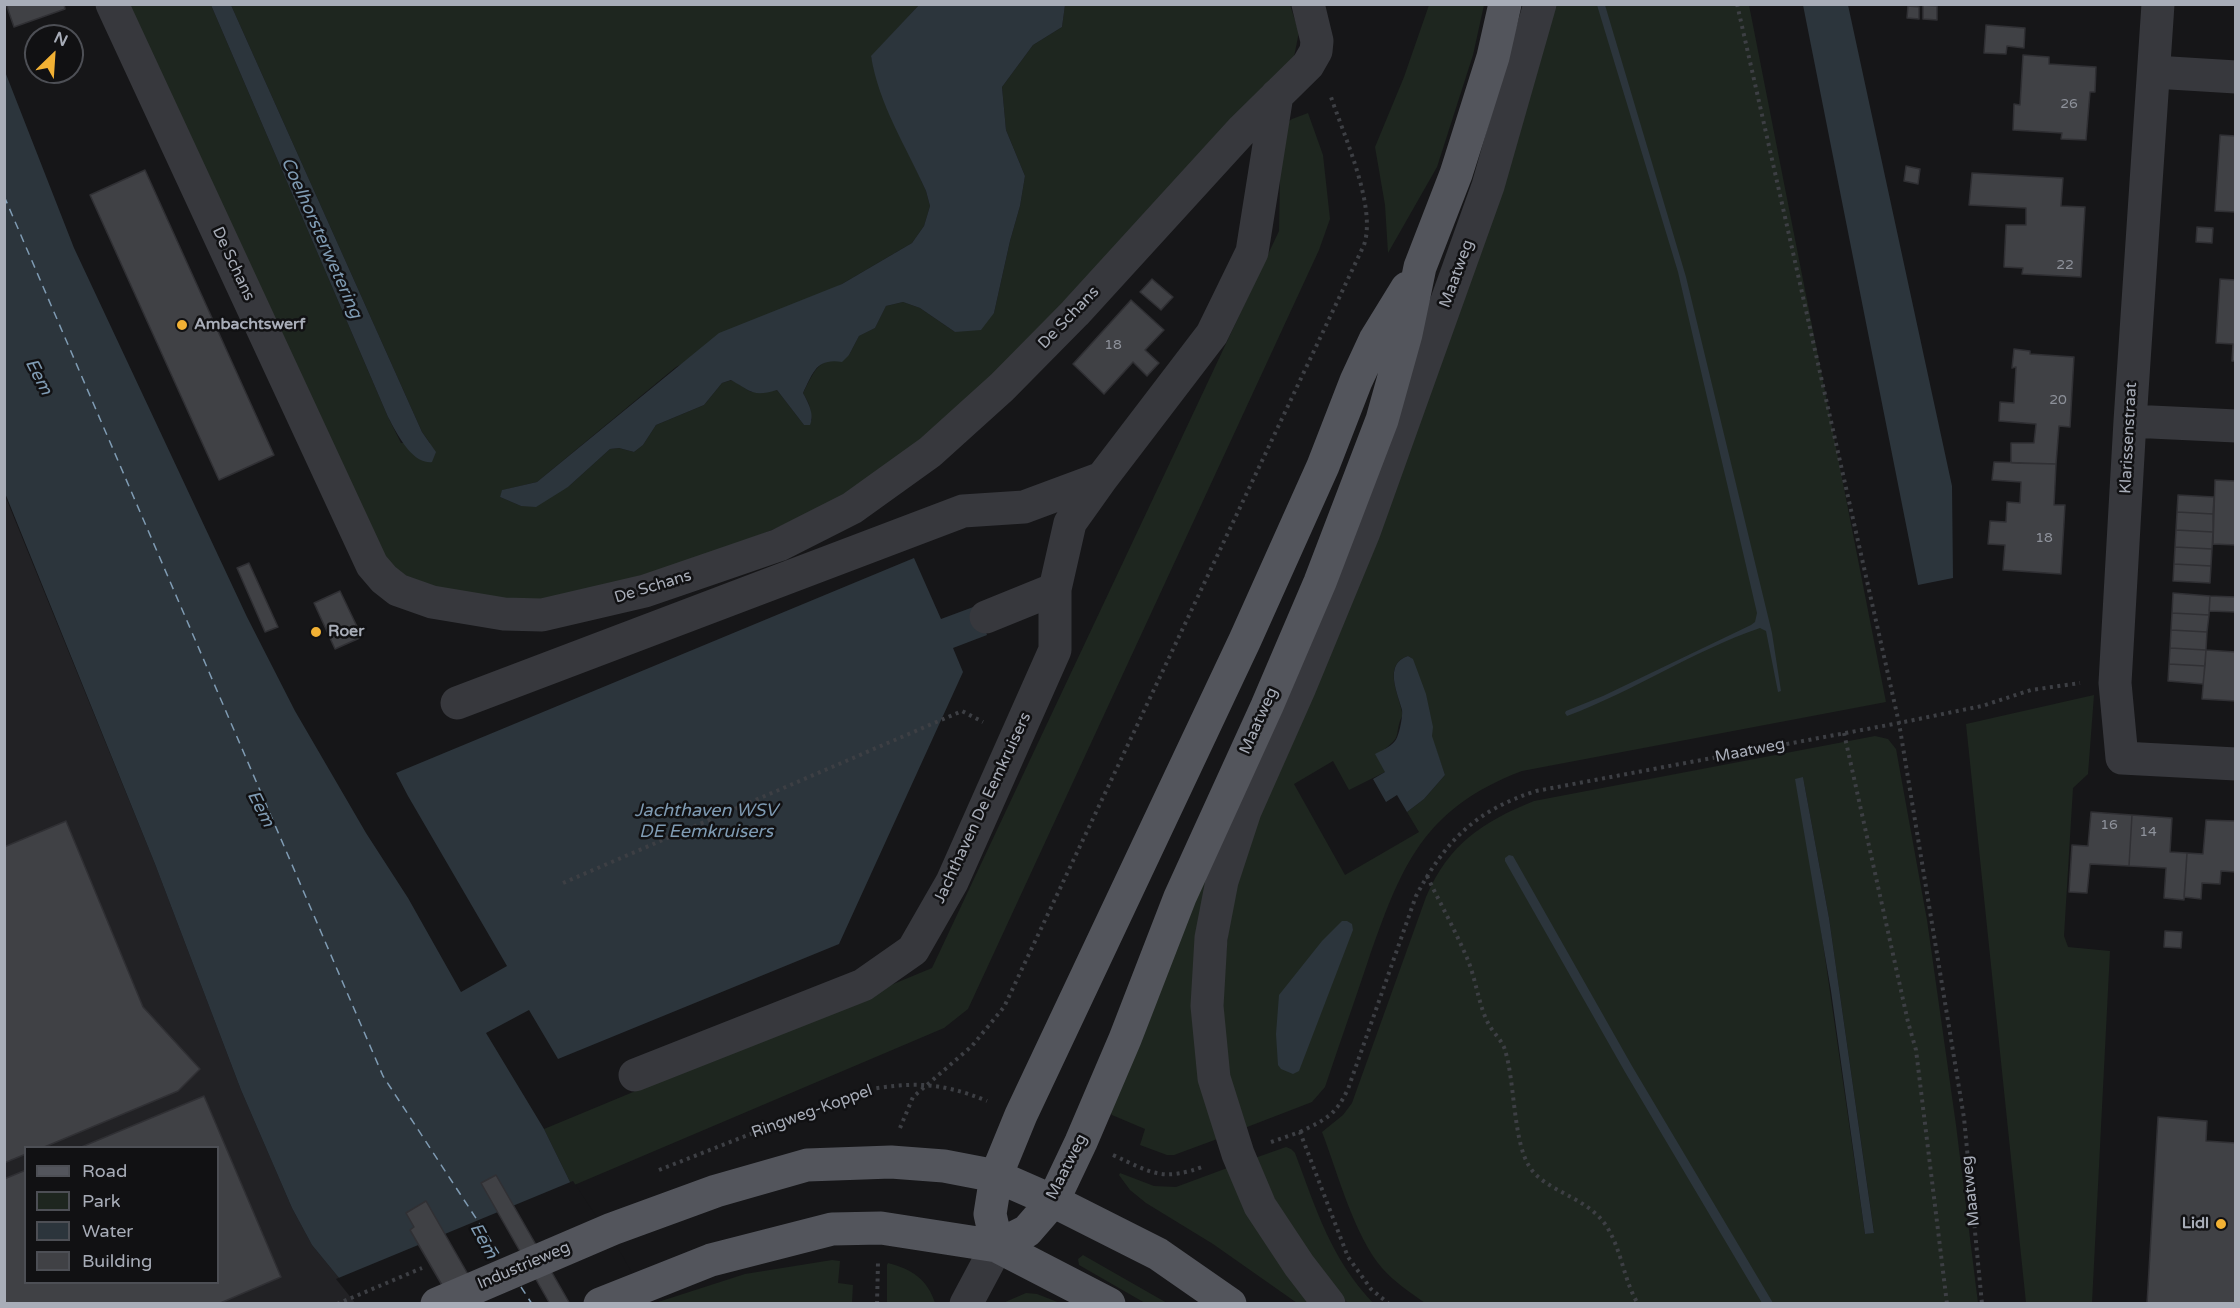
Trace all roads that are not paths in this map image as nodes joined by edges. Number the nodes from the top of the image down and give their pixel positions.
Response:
1 (112, 4) edge
2 (1308, 4) edge
3 (1504, 4) edge
4 (1540, 4) edge
5 (2158, 4) edge
6 (2154, 72) junction
7 (2235, 77) edge
8 (1277, 95) junction
9 (1420, 267) junction
10 (2130, 421) junction
11 (2235, 426) edge
12 (1102, 478) junction
13 (1055, 589) junction
14 (986, 616) dead end
15 (457, 703) dead end
16 (2235, 764) edge
17 (635, 1076) dead end
18 (996, 1176) junction
19 (1053, 1201) junction
20 (997, 1246) junction
21 (437, 1304) edge
22 (600, 1304) edge
23 (966, 1304) edge
24 (1109, 1304) edge
25 (1230, 1304) edge
26 (1329, 1304) edge

1 - 8 street, De Schans
2 - 8 street, De Schans
3 - 9 main road, Maatweg
4 - 26 street, Maatweg
5 - 6 street, Klarissenstraat
6 - 7 street
6 - 10 street, Klarissenstraat
8 - 12 street, Jachthaven De Eemkruisers
9 - 18 main road, Maatweg
9 - 19 main road, Maatweg
10 - 11 street
10 - 16 street, Klarissenstraat
12 - 13 street, Jachthaven De Eemkruisers
12 - 15 street
13 - 14 street
13 - 17 street, Jachthaven De Eemkruisers
18 - 19 main road
18 - 20 main road, Maatweg
18 - 21 main road, Industrieweg
19 - 20 main road, Maatweg
19 - 25 main road
20 - 22 main road
20 - 23 street
20 - 24 main road

